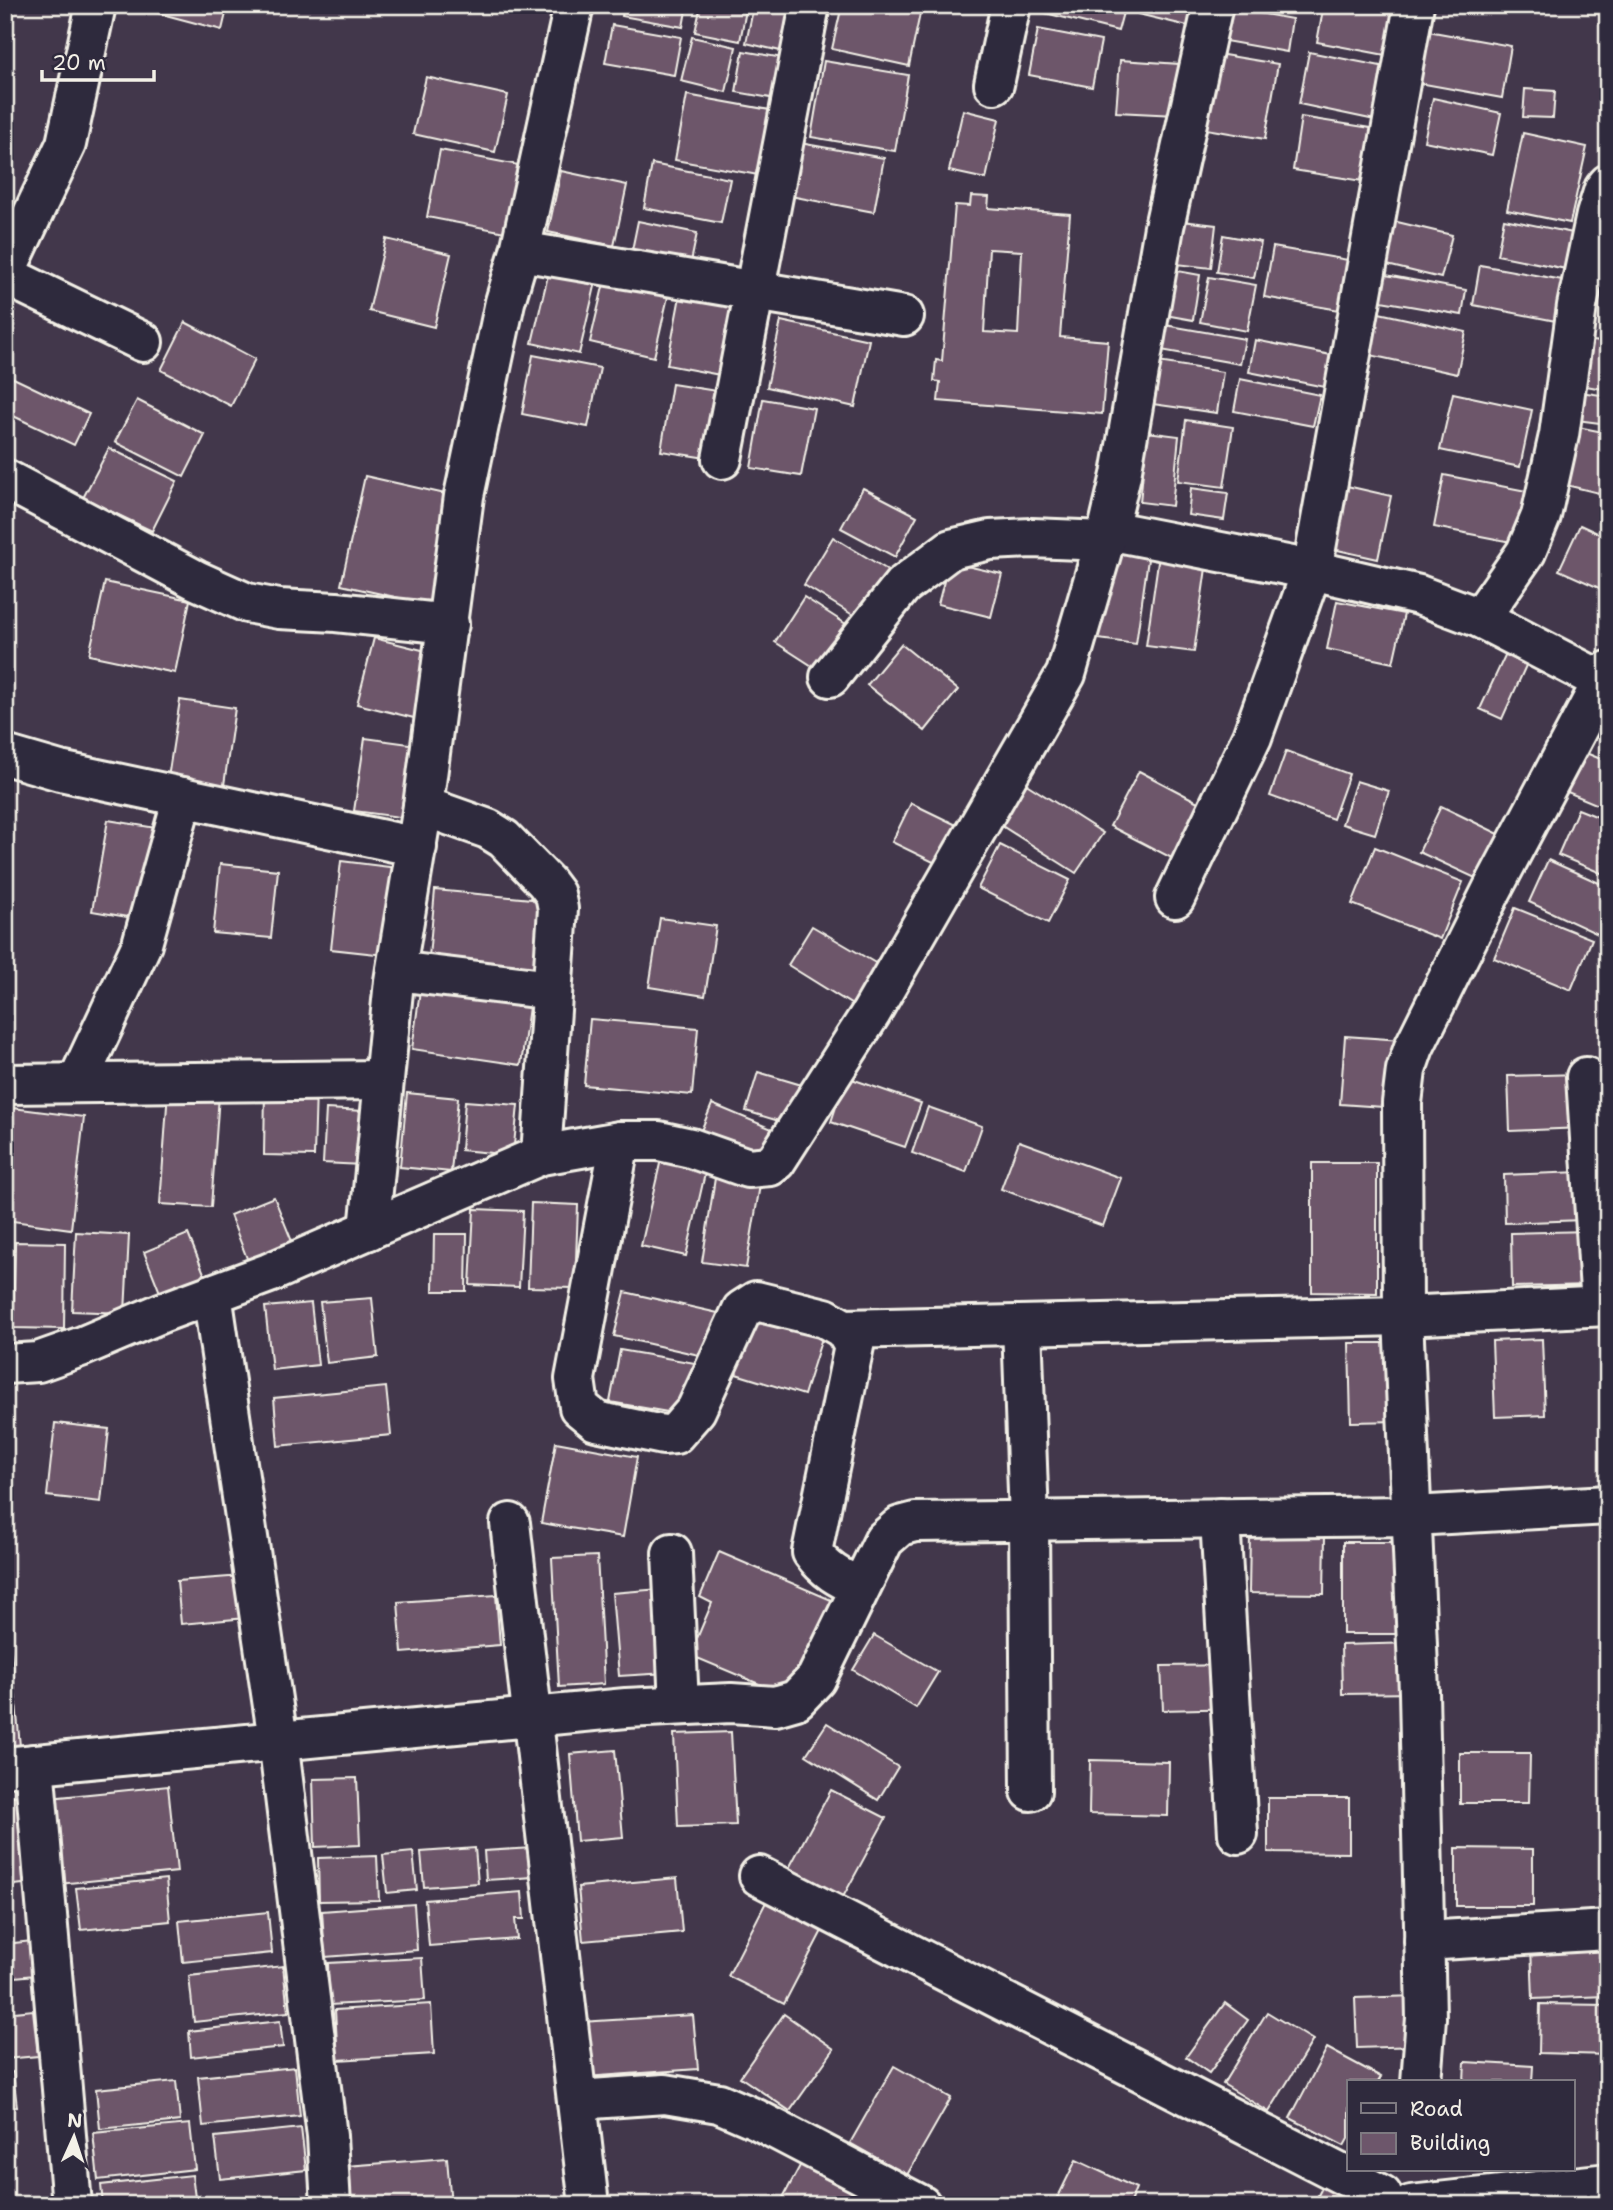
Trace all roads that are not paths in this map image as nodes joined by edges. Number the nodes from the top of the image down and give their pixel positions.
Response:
1 (96, 5) edge
2 (574, 5) edge
3 (810, 5) edge
4 (1011, 5) edge
5 (1213, 5) edge
6 (1414, 5) edge
7 (994, 84) dead end
8 (1608, 184) edge
9 (520, 251) junction
10 (5, 274) edge
11 (753, 291) junction
12 (904, 317) dead end
13 (144, 342) dead end
14 (722, 459) dead end
15 (5, 479) edge
16 (1106, 536) junction
17 (1312, 570) junction
18 (1480, 618) junction
19 (449, 624) junction
20 (1605, 676) edge
21 (830, 677) dead end
22 (5, 755) edge
23 (183, 797) junction
24 (423, 806) junction
25 (417, 847) junction
26 (1175, 898) dead end
27 (396, 971) junction
28 (552, 990) junction
29 (1587, 1076) dead end
30 (383, 1080) junction
31 (77, 1083) junction
32 (5, 1084) edge
33 (621, 1141) junction
34 (541, 1155) junction
35 (369, 1230) junction
36 (212, 1294) junction
37 (1604, 1306) edge
38 (1403, 1316) junction
39 (1022, 1325) junction
40 (844, 1329) junction
41 (5, 1364) edge
42 (1608, 1505) edge
43 (1413, 1516) junction
44 (1220, 1518) junction
45 (1029, 1520) junction
46 (510, 1523) dead end
47 (672, 1553) dead end
48 (860, 1587) junction
49 (679, 1705) junction
50 (532, 1718) junction
51 (278, 1740) junction
52 (20, 1765) edge
53 (1031, 1791) dead end
54 (1238, 1834) dead end
55 (759, 1876) dead end
56 (1608, 1930) edge
57 (1424, 1941) junction
58 (1421, 2080) edge
59 (577, 2100) junction
60 (1347, 2172) edge
61 (1347, 2172) edge
62 (1608, 2183) edge
63 (1391, 2194) edge
64 (72, 2205) edge
65 (331, 2205) edge
66 (589, 2205) edge
67 (921, 2205) edge

1 - 10 street
2 - 9 street
3 - 11 street
4 - 7 street
5 - 16 street
6 - 17 street
8 - 18 street
9 - 11 street
9 - 19 street
10 - 13 street
11 - 12 street
11 - 14 street
15 - 19 street
16 - 17 street
16 - 21 street
16 - 33 street
17 - 18 street
17 - 26 street
18 - 20 street
19 - 24 street
20 - 38 street
22 - 23 street
23 - 25 street
23 - 31 street
24 - 25 street
24 - 28 street
25 - 27 street
27 - 28 street
27 - 30 street
28 - 34 street
29 - 37 street
30 - 31 street
30 - 35 street
31 - 32 street
33 - 34 street
33 - 40 street
34 - 35 street
35 - 36 street
36 - 41 street
36 - 51 street
37 - 38 street
38 - 39 street
38 - 43 street
39 - 40 street
39 - 45 street
40 - 48 street
42 - 43 street
43 - 44 street
43 - 57 street
44 - 45 street
44 - 54 street
45 - 48 street
45 - 53 street
46 - 50 street
47 - 49 street
48 - 49 street
49 - 50 street
50 - 51 street
50 - 59 street
51 - 52 street
51 - 65 street
52 - 64 street
55 - 60 street
56 - 57 street
57 - 58 street
59 - 66 street
59 - 67 street
61 - 63 street
62 - 63 street

